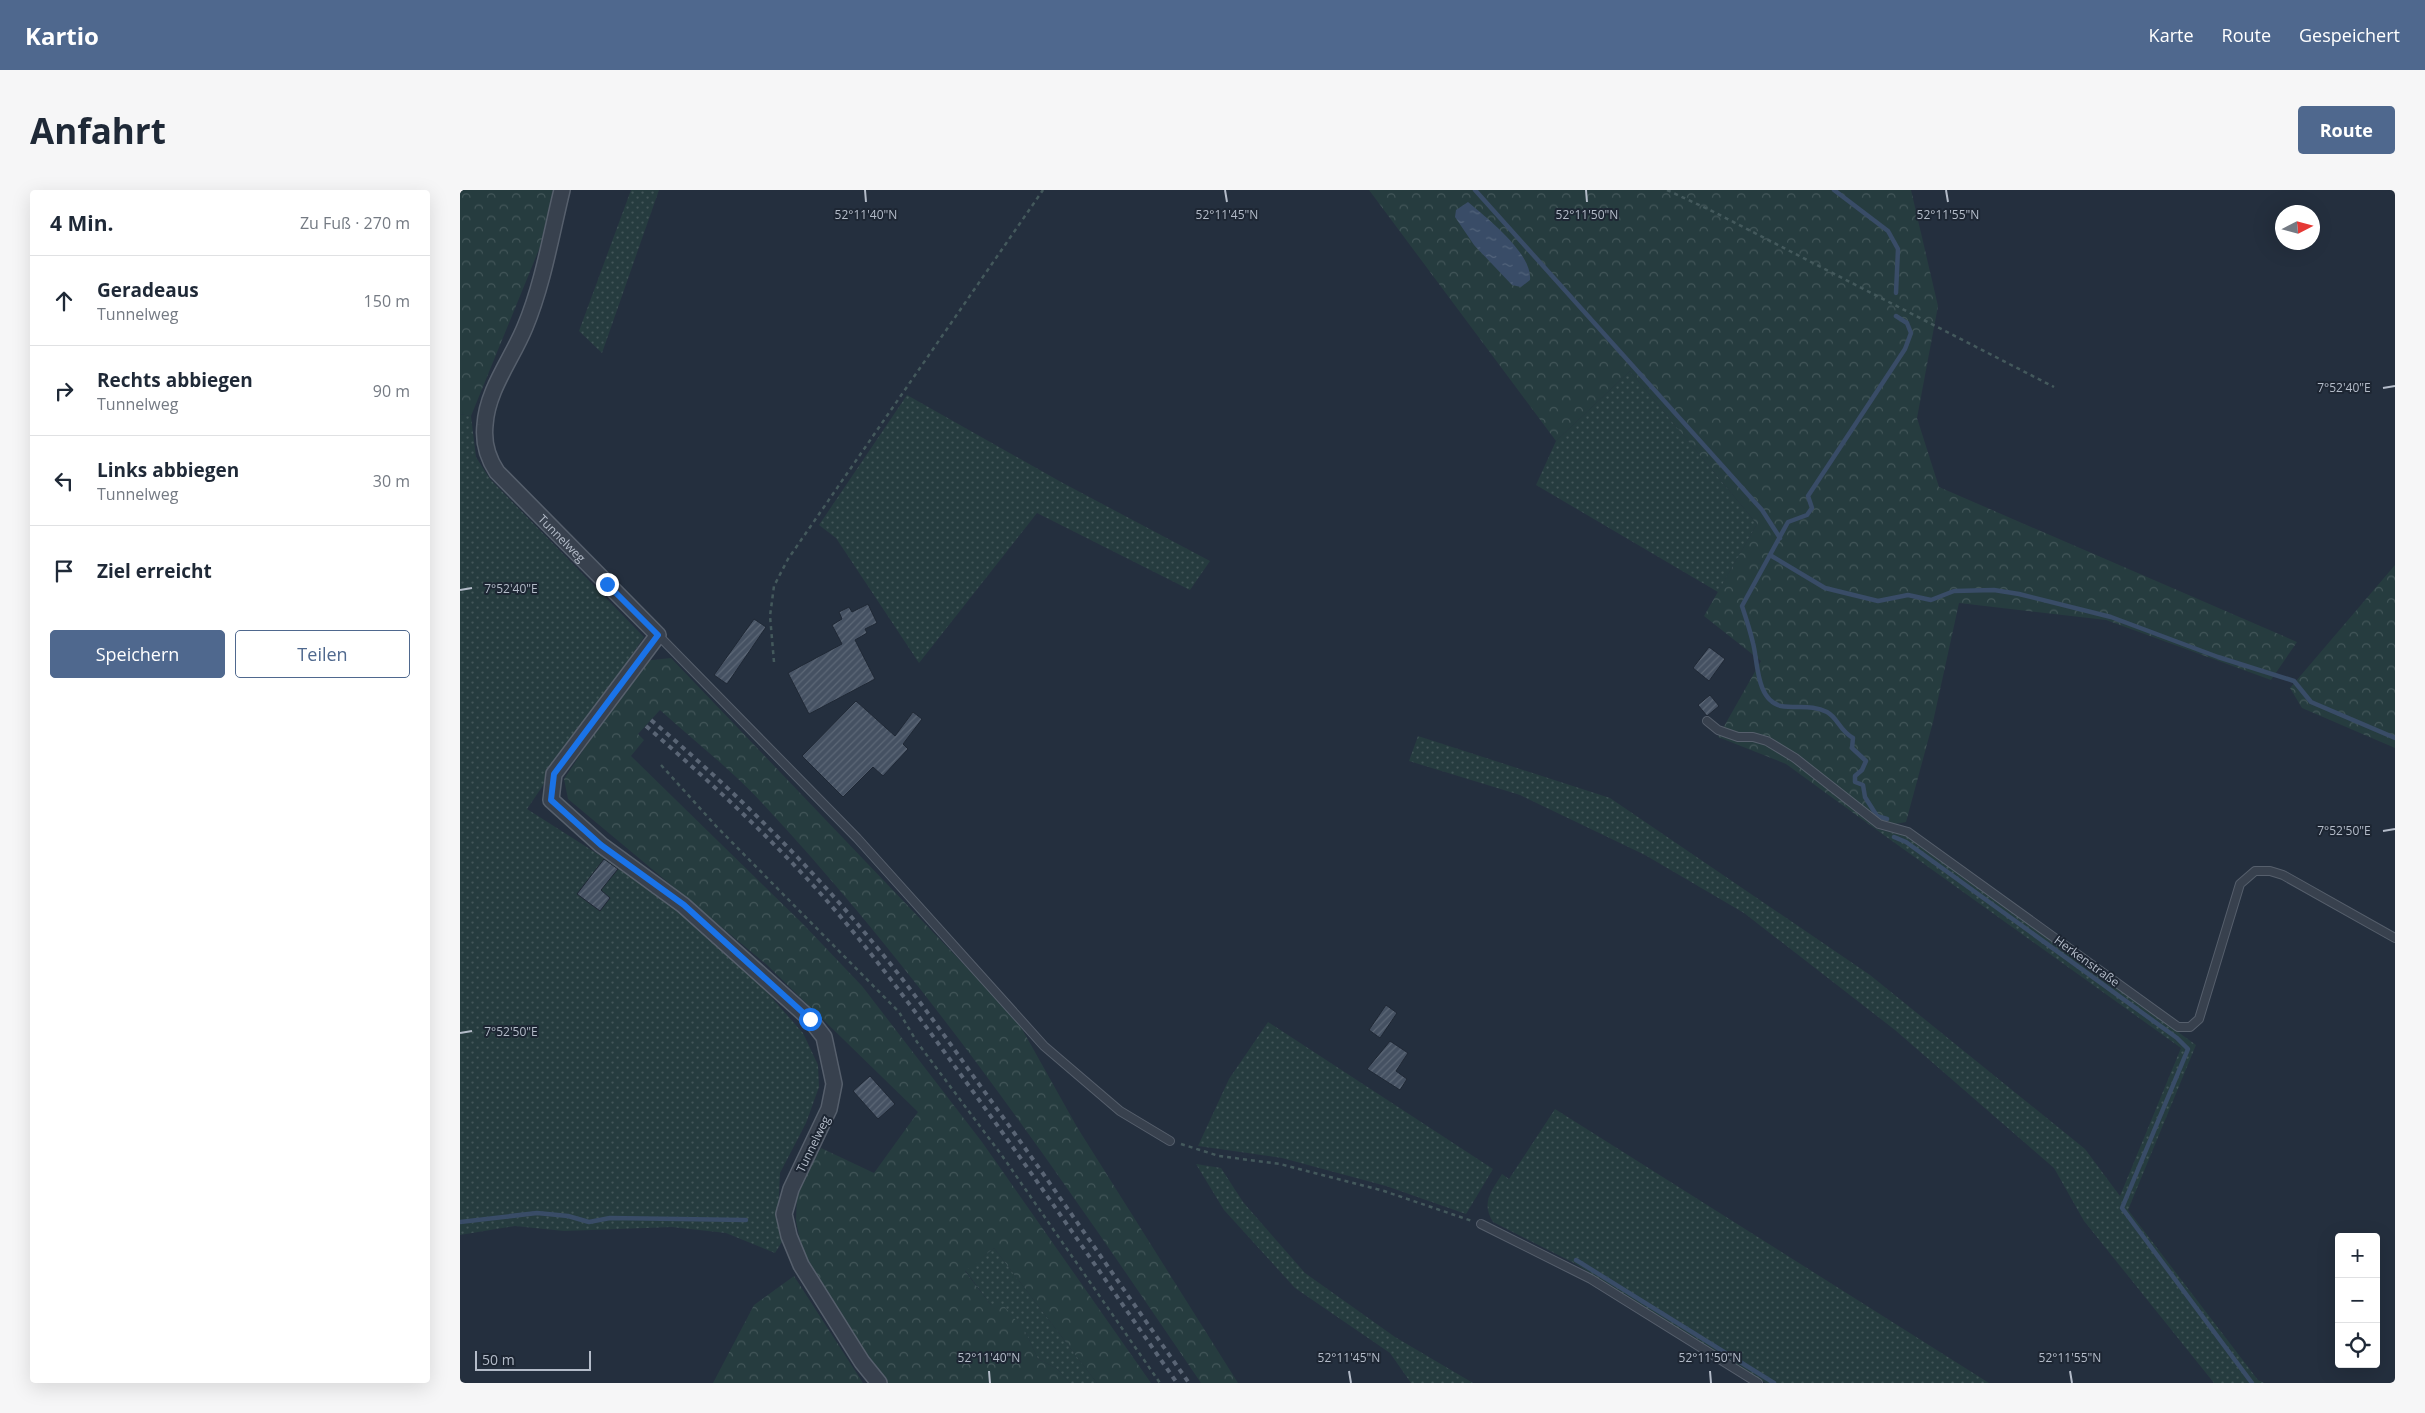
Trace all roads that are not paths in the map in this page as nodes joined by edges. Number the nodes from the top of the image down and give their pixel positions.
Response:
1 (562, 190) edge
2 (658, 635) junction
3 (1708, 722) dead end
4 (2395, 938) edge
5 (1170, 1141) road end
6 (1481, 1224) road end
7 (879, 1383) edge
8 (1758, 1383) edge

1 - 2 street, Tunnelweg
2 - 5 lane
2 - 7 street, Tunnelweg
3 - 4 lane, Herkenstraße
6 - 8 lane

